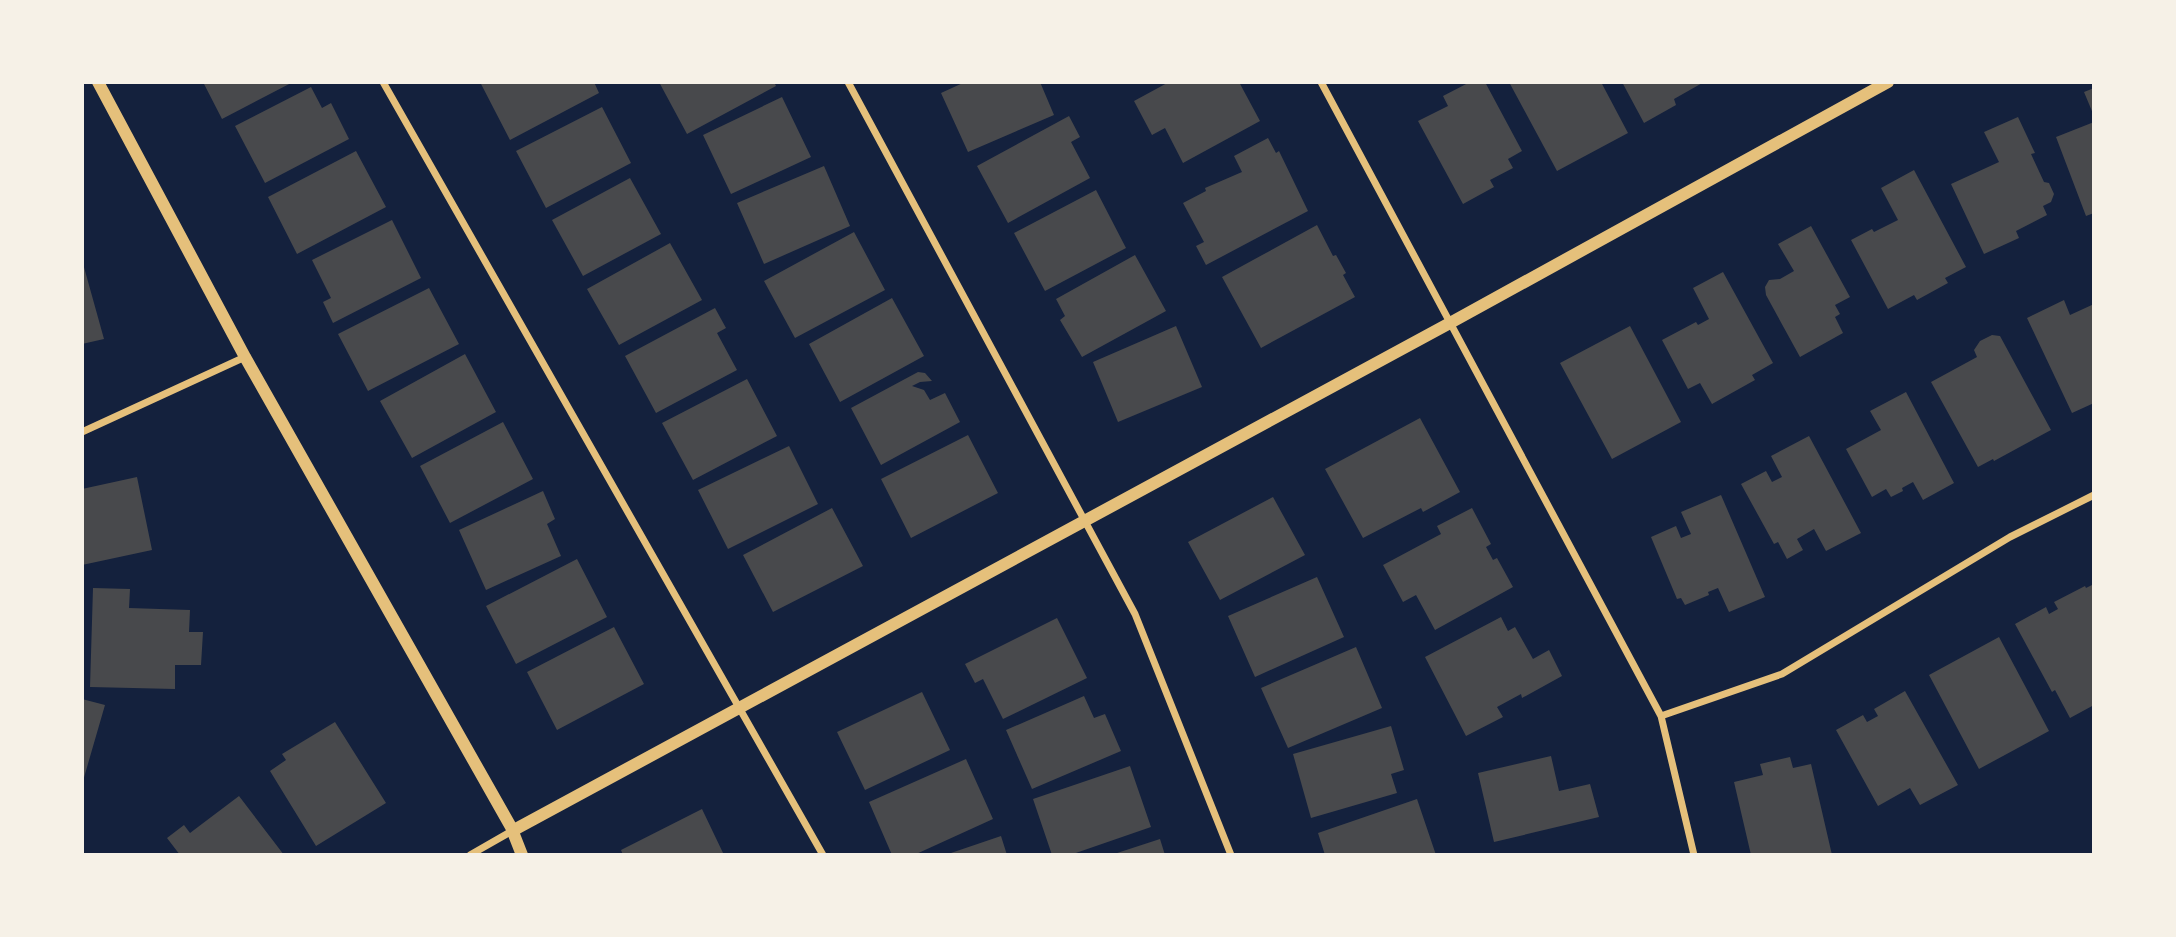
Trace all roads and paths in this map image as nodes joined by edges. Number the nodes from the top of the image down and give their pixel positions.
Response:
1 (98, 82) edge
2 (383, 82) edge
3 (848, 82) edge
4 (1321, 82) edge
5 (1888, 82) edge
6 (1450, 323) junction
7 (245, 357) junction
8 (82, 432) edge
9 (2094, 495) edge
10 (1084, 520) junction
11 (739, 707) junction
12 (1661, 716) junction
13 (512, 831) junction
14 (470, 855) edge
15 (523, 855) edge
16 (823, 855) edge
17 (1231, 855) edge
18 (1694, 855) edge

1 - 7 street
2 - 11 street
3 - 10 street
4 - 6 street
5 - 6 street
6 - 10 street
6 - 12 street
7 - 8 street
7 - 13 street
9 - 12 street
10 - 11 street
10 - 17 street
11 - 13 street
11 - 16 street
12 - 18 street
13 - 14 street
13 - 15 street

